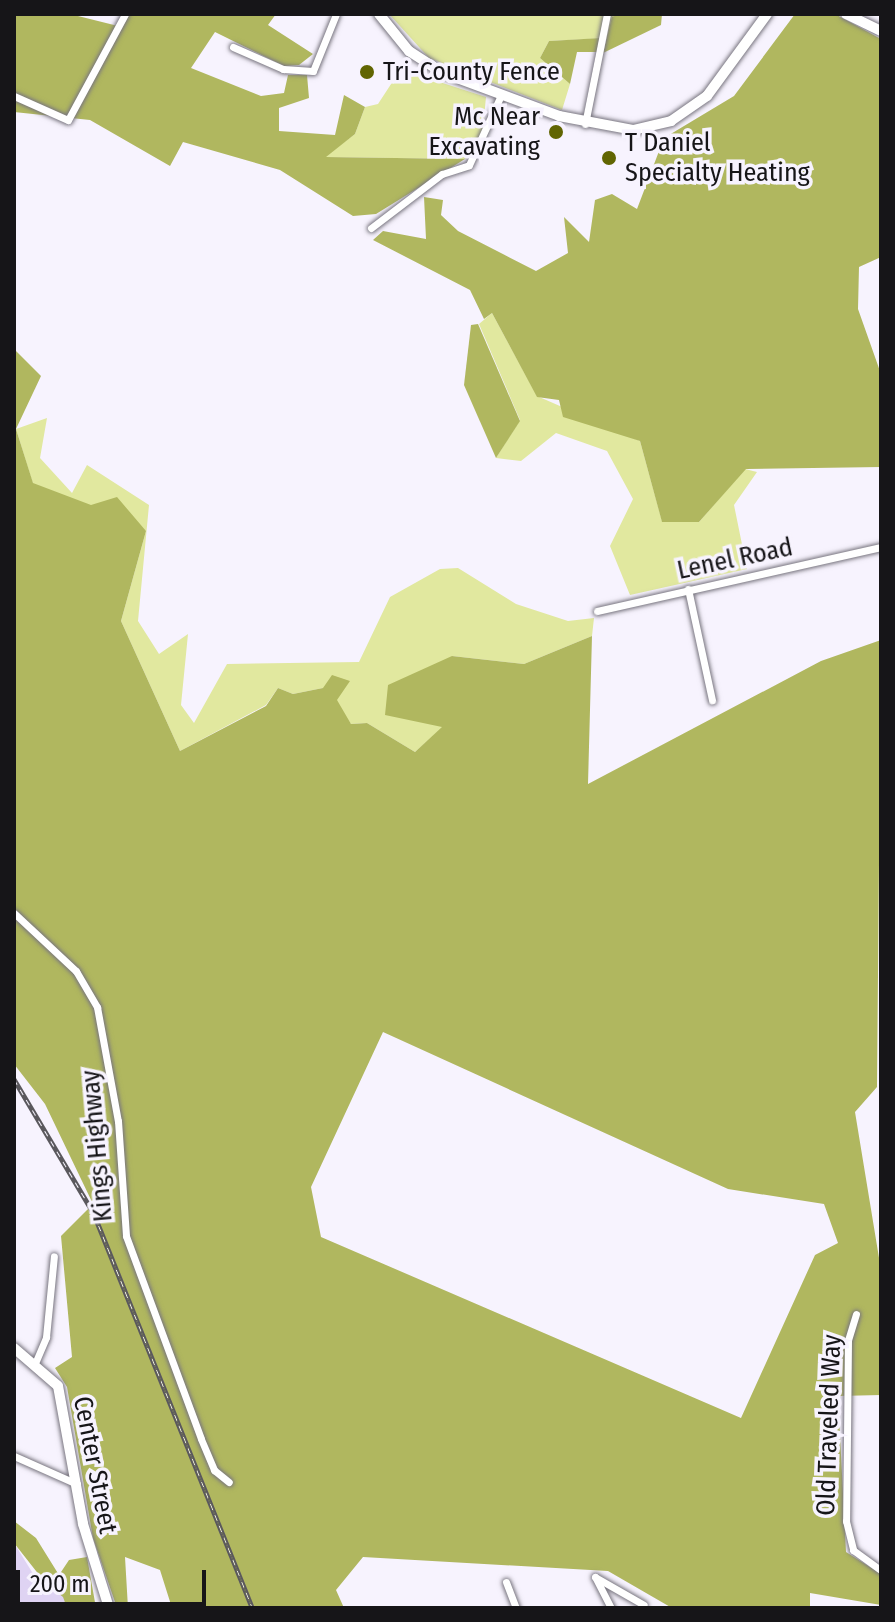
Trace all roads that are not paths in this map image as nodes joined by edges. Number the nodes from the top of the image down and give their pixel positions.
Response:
1 (125, 14) edge
2 (336, 14) edge
3 (379, 14) edge
4 (607, 14) edge
5 (767, 14) edge
6 (846, 14) edge
7 (864, 14) edge
8 (878, 29) edge
9 (233, 47) dead end
10 (501, 95) junction
11 (14, 96) edge
12 (585, 124) junction
13 (371, 228) dead end
14 (881, 547) edge
15 (688, 589) junction
16 (597, 611) dead end
17 (712, 700) dead end
18 (14, 913) edge
19 (54, 1256) dead end
20 (856, 1314) dead end
21 (14, 1348) edge
22 (36, 1361) junction
23 (14, 1456) edge
24 (229, 1482) dead end
25 (77, 1484) junction
26 (881, 1570) edge
27 (506, 1582) dead end
28 (644, 1605) dead end
29 (109, 1608) edge
30 (516, 1608) edge
31 (611, 1608) edge

1 - 11 street
2 - 9 street
3 - 10 main road
4 - 12 street
5 - 12 main road
6 - 8 main road
7 - 8 main road
10 - 12 main road
10 - 13 street
14 - 15 street, Lenel Road
15 - 16 street, Lenel Road
15 - 17 street
18 - 24 street, Kings Highway
19 - 22 street
20 - 26 street, Old Traveled Way
21 - 22 main road, Center Street
22 - 25 main road, Center Street
23 - 25 street
25 - 29 main road, Center Street
27 - 30 street
28 - 31 street

